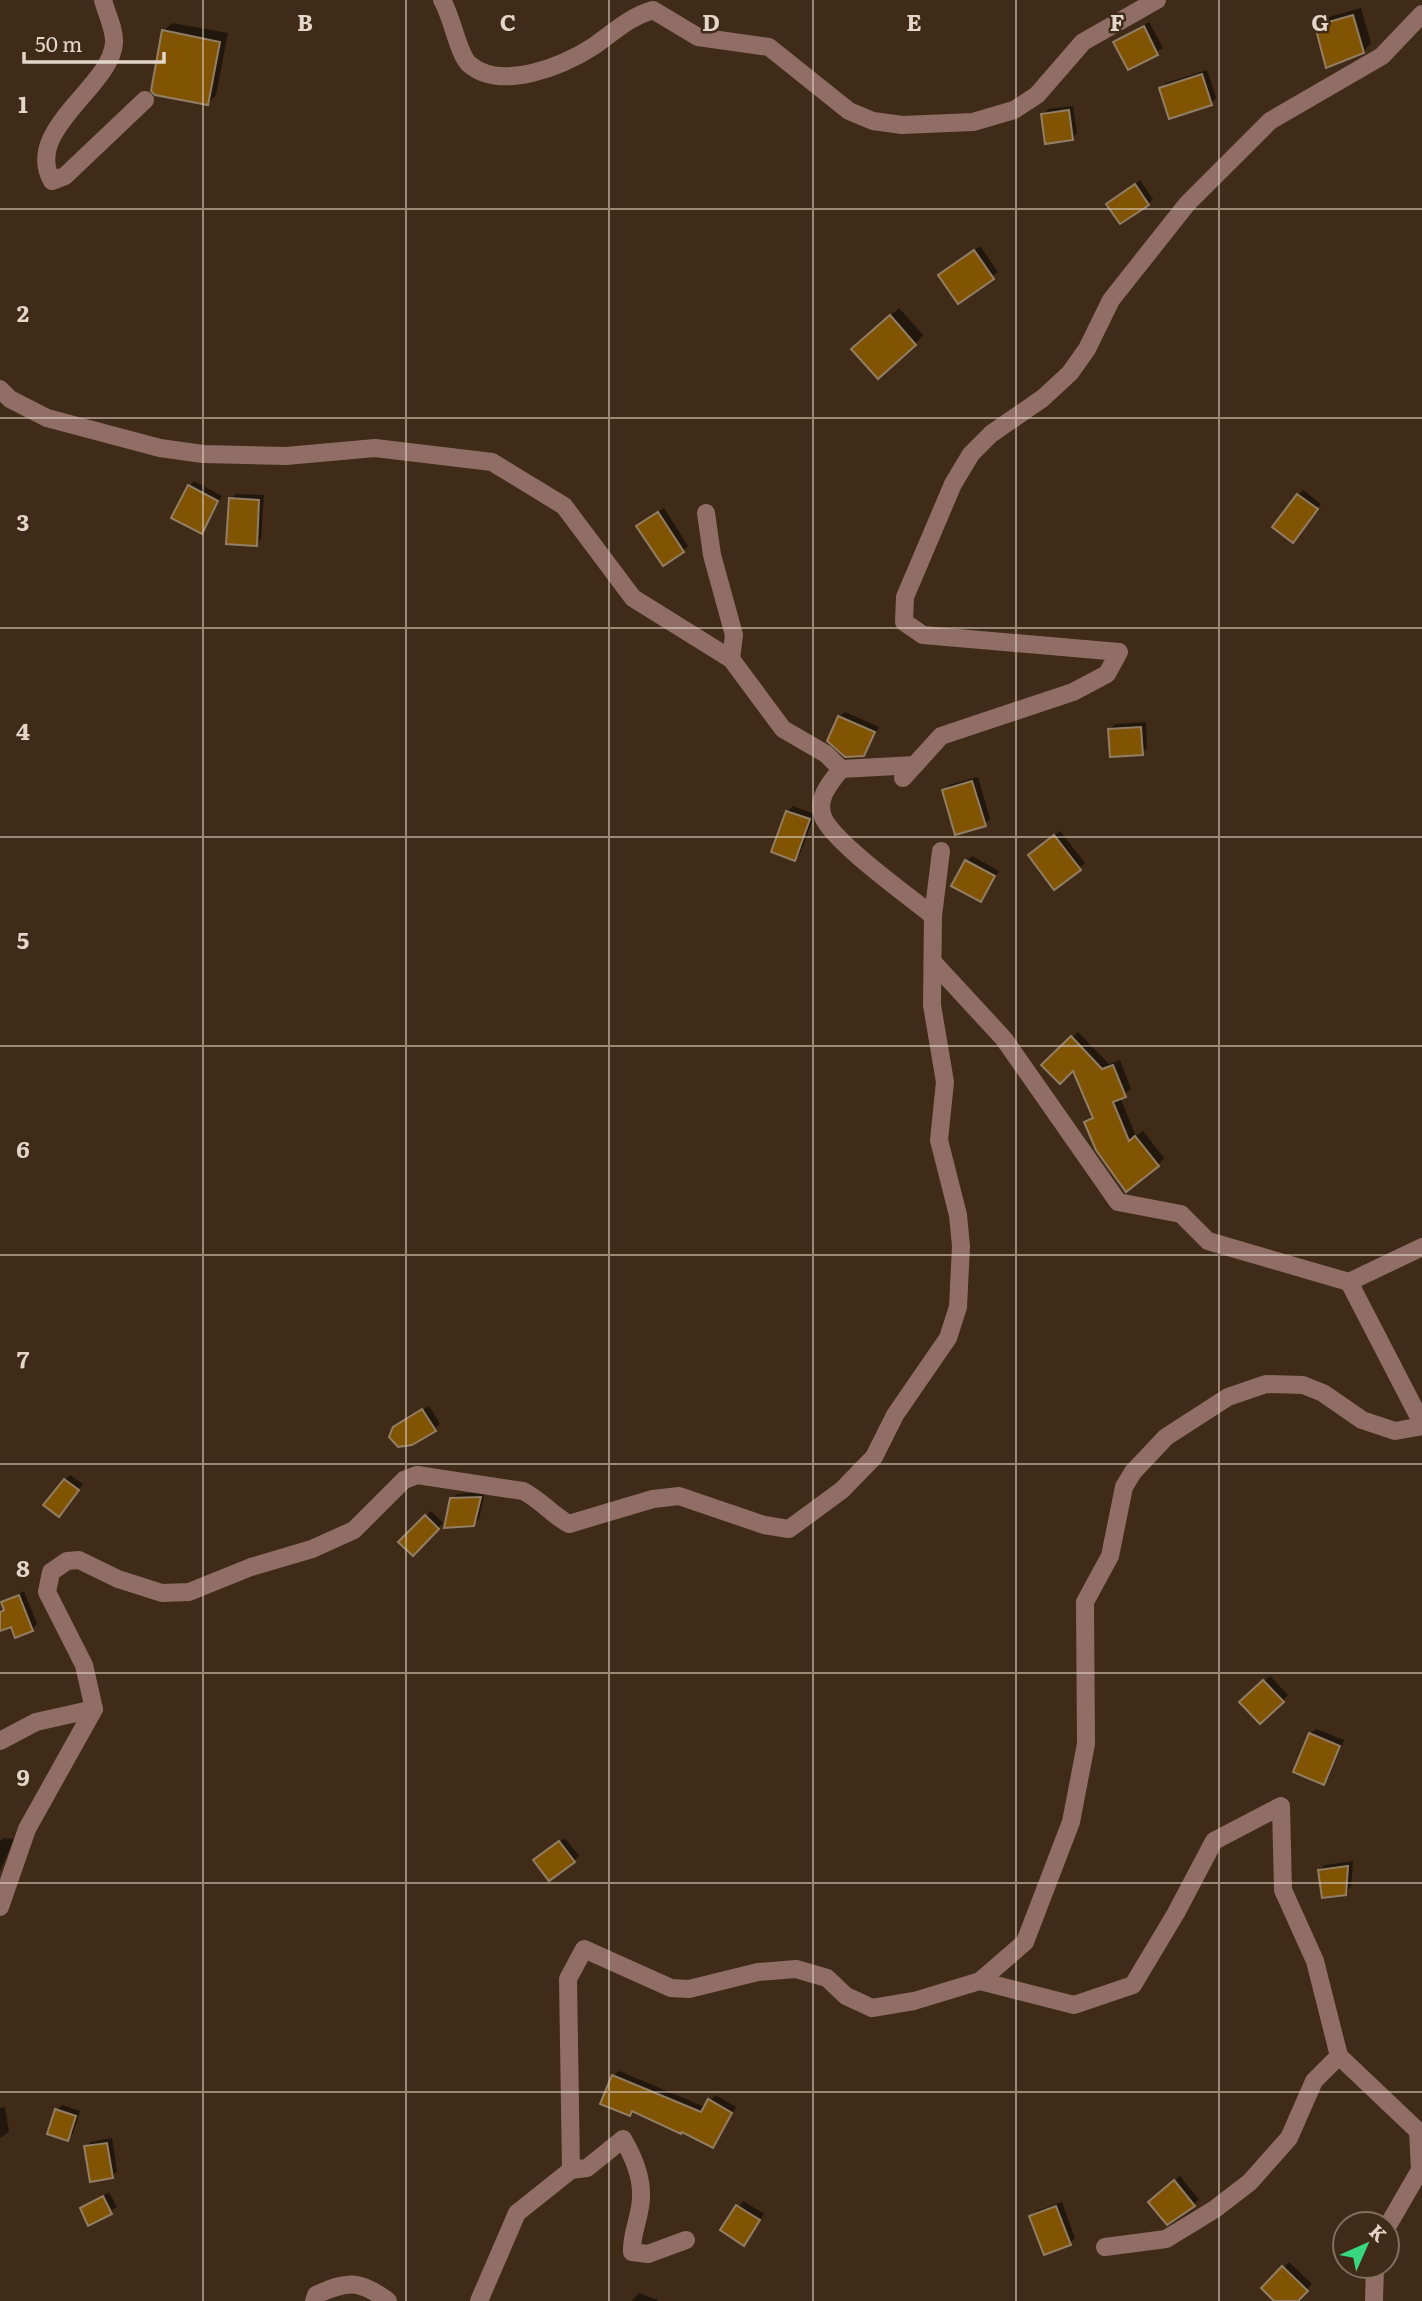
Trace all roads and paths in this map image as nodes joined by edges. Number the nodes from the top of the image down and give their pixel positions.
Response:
1 (103, 0) edge
2 (442, 0) edge
3 (1157, 0) edge
4 (1422, 14) edge
5 (145, 100) dead end
6 (0, 390) edge
7 (706, 513) dead end
8 (731, 659) junction
9 (841, 769) junction
10 (941, 851) dead end
11 (933, 916) junction
12 (933, 962) junction
13 (1422, 1247) edge
14 (1349, 1282) junction
15 (1422, 1425) edge
16 (94, 1709) junction
17 (0, 1741) edge
18 (0, 1906) edge
19 (980, 1981) junction
20 (1339, 2056) junction
21 (571, 2170) junction
22 (1397, 2210) edge
23 (685, 2240) dead end
24 (1105, 2247) dead end
25 (1375, 2280) edge
26 (314, 2301) edge
27 (388, 2301) edge
28 (478, 2301) edge
29 (1374, 2301) edge

1 - 5 street
2 - 3 street
4 - 9 street
6 - 8 street
7 - 8 street
8 - 9 street
9 - 11 street
10 - 11 street
11 - 12 street
12 - 14 street
12 - 16 street
13 - 14 street
14 - 15 street
15 - 19 street
16 - 17 street
16 - 18 street
19 - 20 street
19 - 21 street
20 - 22 street
20 - 24 street
21 - 23 street
21 - 28 street
25 - 29 street
26 - 27 street

